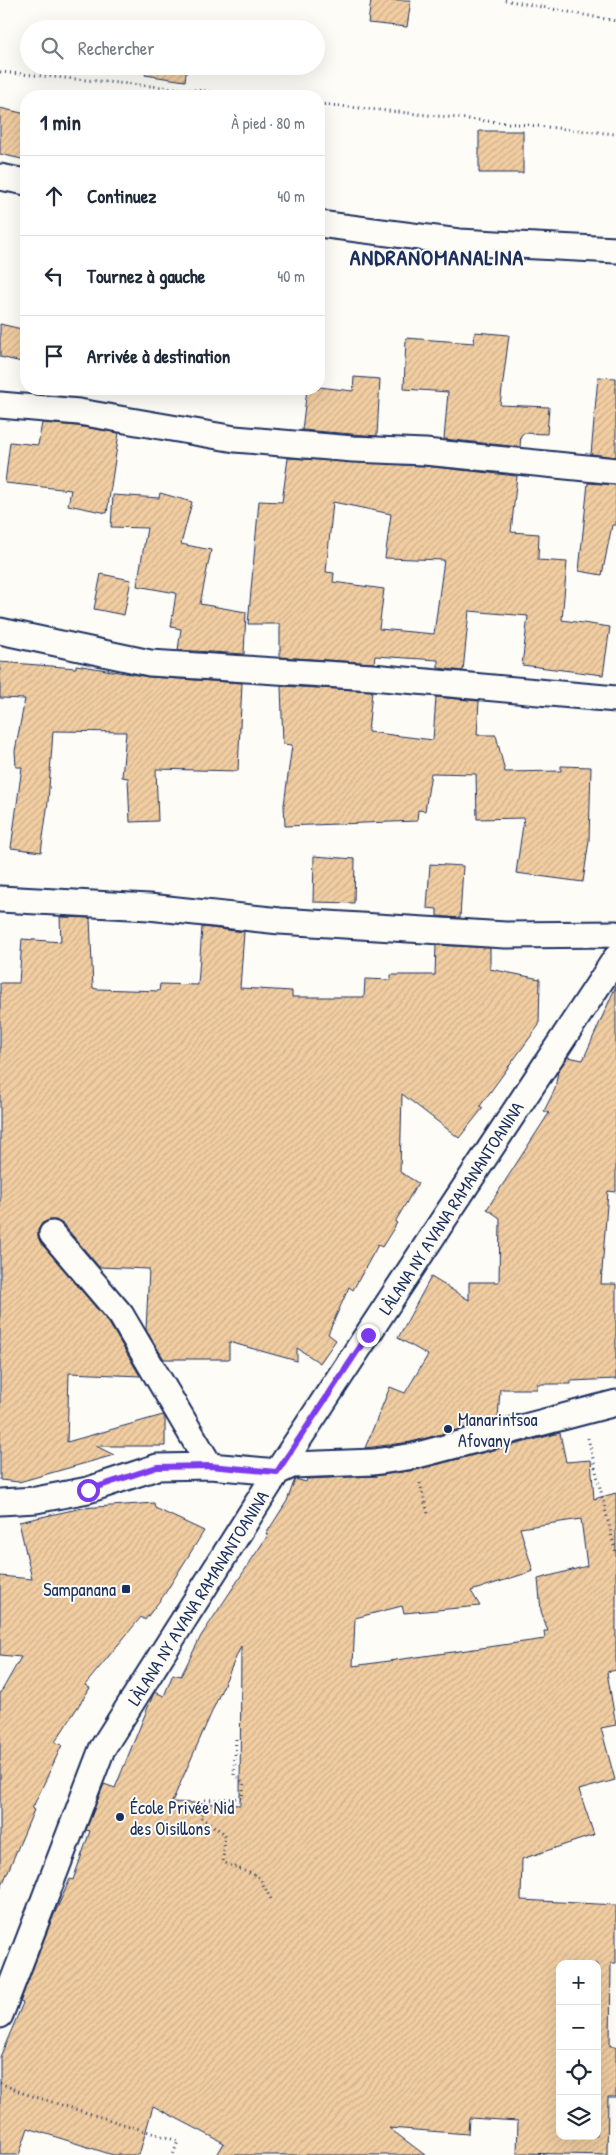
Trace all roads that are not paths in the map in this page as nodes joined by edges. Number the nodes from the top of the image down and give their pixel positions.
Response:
1 (0, 177) edge
2 (20, 181) edge
3 (325, 225) edge
4 (616, 250) edge
5 (0, 405) edge
6 (616, 471) edge
7 (0, 631) edge
8 (616, 699) edge
9 (0, 899) edge
10 (616, 934) edge
11 (616, 958) edge
12 (52, 1234) dead end
13 (616, 1403) edge
14 (210, 1466) junction
15 (277, 1472) junction
16 (0, 1502) edge
17 (0, 2015) edge

1 - 2 street
3 - 4 street
5 - 6 street
7 - 8 street
9 - 10 street
11 - 15 street, LÀLANA NY AVANA RAMANANTOANINA
12 - 14 street
13 - 15 street
14 - 15 street
14 - 16 street
15 - 17 street, LÀLANA NY AVANA RAMANANTOANINA

